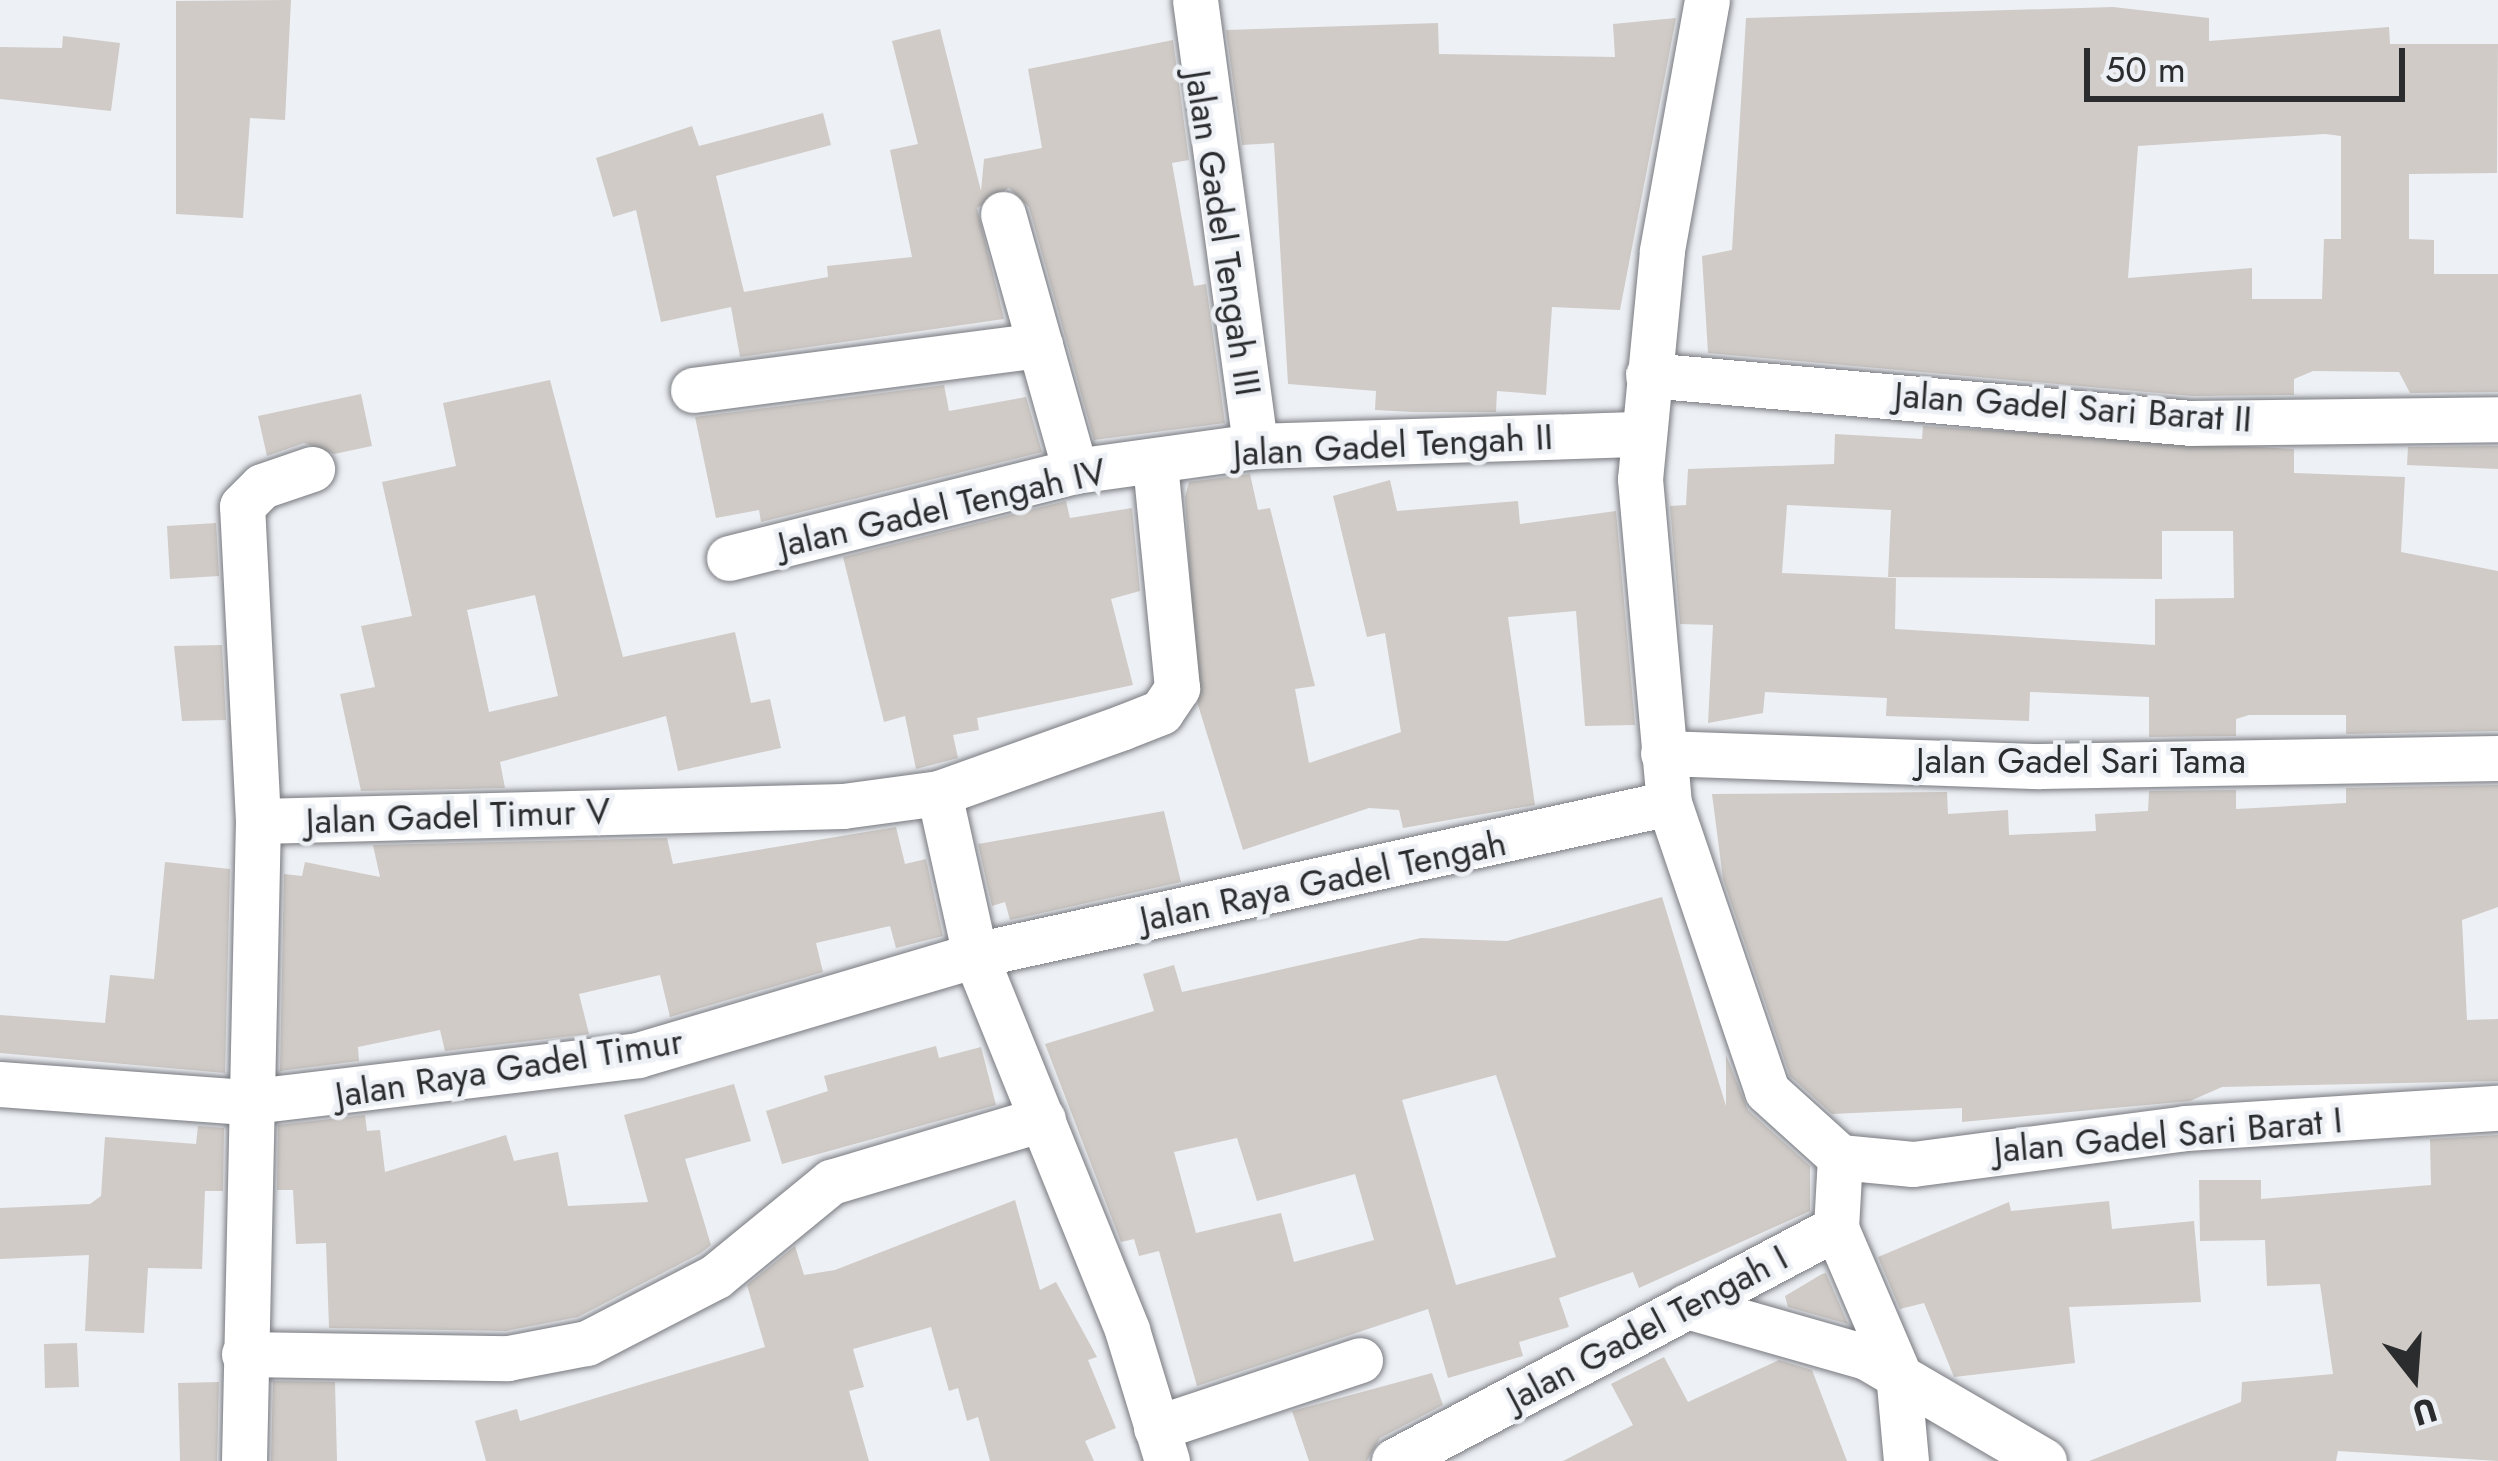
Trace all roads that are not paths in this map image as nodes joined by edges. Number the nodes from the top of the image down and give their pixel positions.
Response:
1 (1707, 0) edge
2 (1192, 9) edge
3 (1004, 214) dead end
4 (1040, 345) junction
5 (1648, 375) junction
6 (692, 390) dead end
7 (2498, 418) edge
8 (1642, 434) junction
9 (1256, 446) junction
10 (1155, 463) junction
11 (312, 469) dead end
12 (1075, 471) junction
13 (729, 558) dead end
14 (1663, 752) junction
15 (2498, 758) edge
16 (939, 793) junction
17 (1669, 803) junction
18 (258, 821) junction
19 (976, 955) junction
20 (0, 1084) edge
21 (245, 1102) junction
22 (2498, 1108) edge
23 (1042, 1119) junction
24 (1840, 1157) junction
25 (1836, 1228) junction
26 (1687, 1306) junction
27 (244, 1354) junction
28 (1360, 1360) dead end
29 (1898, 1372) junction
30 (1161, 1444) edge
31 (244, 1461) edge
32 (1394, 1461) edge
33 (1906, 1461) edge
34 (2044, 1461) edge

1 - 5 street
2 - 9 street, Jalan Gadel Tengah III
3 - 4 street
4 - 6 street
4 - 12 street
5 - 7 street, Jalan Gadel Sari Barat II
5 - 8 street
8 - 9 street, Jalan Gadel Tengah II
8 - 14 street
9 - 10 street, Jalan Gadel Tengah II
10 - 12 street, Jalan Gadel Tengah IV
10 - 16 street
11 - 18 street
12 - 13 street, Jalan Gadel Tengah IV
14 - 15 street, Jalan Gadel Sari Tama
14 - 17 street
16 - 18 street, Jalan Gadel Timur V
16 - 19 street
17 - 19 street, Jalan Raya Gadel Tengah
17 - 24 street
18 - 21 street, Jalan Gadel Timur V
19 - 21 street, Jalan Raya Gadel Timur
19 - 23 street
20 - 21 street, Jalan Raya Gadel Timur
21 - 27 street, Jalan Gadel Timur V
22 - 24 street, Jalan Gadel Sari Barat I
23 - 27 street
23 - 30 street
24 - 25 street
25 - 26 street, Jalan Gadel Tengah I
25 - 29 street
26 - 29 street
26 - 32 street, Jalan Gadel Tengah I
27 - 31 street, Jalan Gadel Timur V
28 - 30 street
29 - 33 street
29 - 34 street

